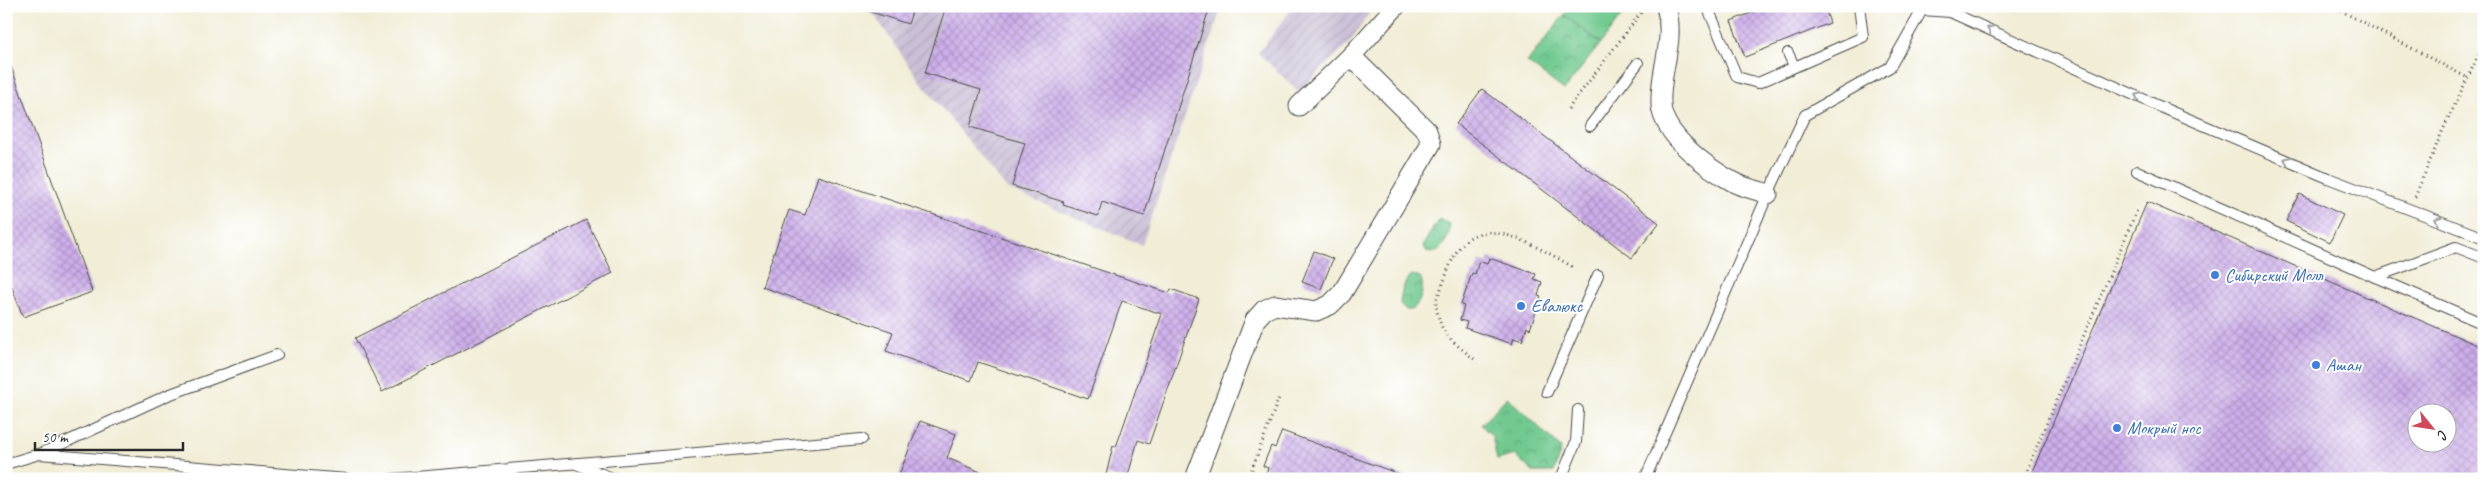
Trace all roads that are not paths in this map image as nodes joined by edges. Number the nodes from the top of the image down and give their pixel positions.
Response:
1 (1396, 6) edge
2 (1666, 6) edge
3 (1708, 6) edge
4 (1859, 6) edge
5 (1919, 8) edge
6 (1788, 53) dead end
7 (1351, 56) junction
8 (1638, 63) dead end
9 (1794, 66) junction
10 (1300, 106) dead end
11 (1590, 126) dead end
12 (2137, 171) dead end
13 (1768, 194) junction
14 (2484, 238) edge
15 (2484, 258) edge
16 (1598, 275) dead end
17 (2375, 277) junction
18 (2484, 324) edge
19 (276, 355) dead end
20 (1547, 392) dead end
21 (1578, 410) dead end
22 (862, 438) dead end
23 (39, 454) junction
24 (574, 463) junction
25 (6, 464) edge
26 (347, 479) edge
27 (392, 479) edge
28 (615, 479) edge
29 (1195, 479) edge
30 (1561, 479) edge
31 (1645, 479) edge

1 - 7 street
2 - 13 street
3 - 9 lane
4 - 9 lane
5 - 13 lane
14 -> 5 lane
6 - 9 lane
7 - 10 street
7 - 29 street
8 - 11 lane
12 - 17 lane
13 - 31 lane
15 - 17 lane
16 - 20 lane
17 - 18 lane
19 - 23 lane
21 - 30 lane
22 - 24 lane
23 - 25 lane
23 - 26 lane
24 - 27 lane
24 - 28 lane

